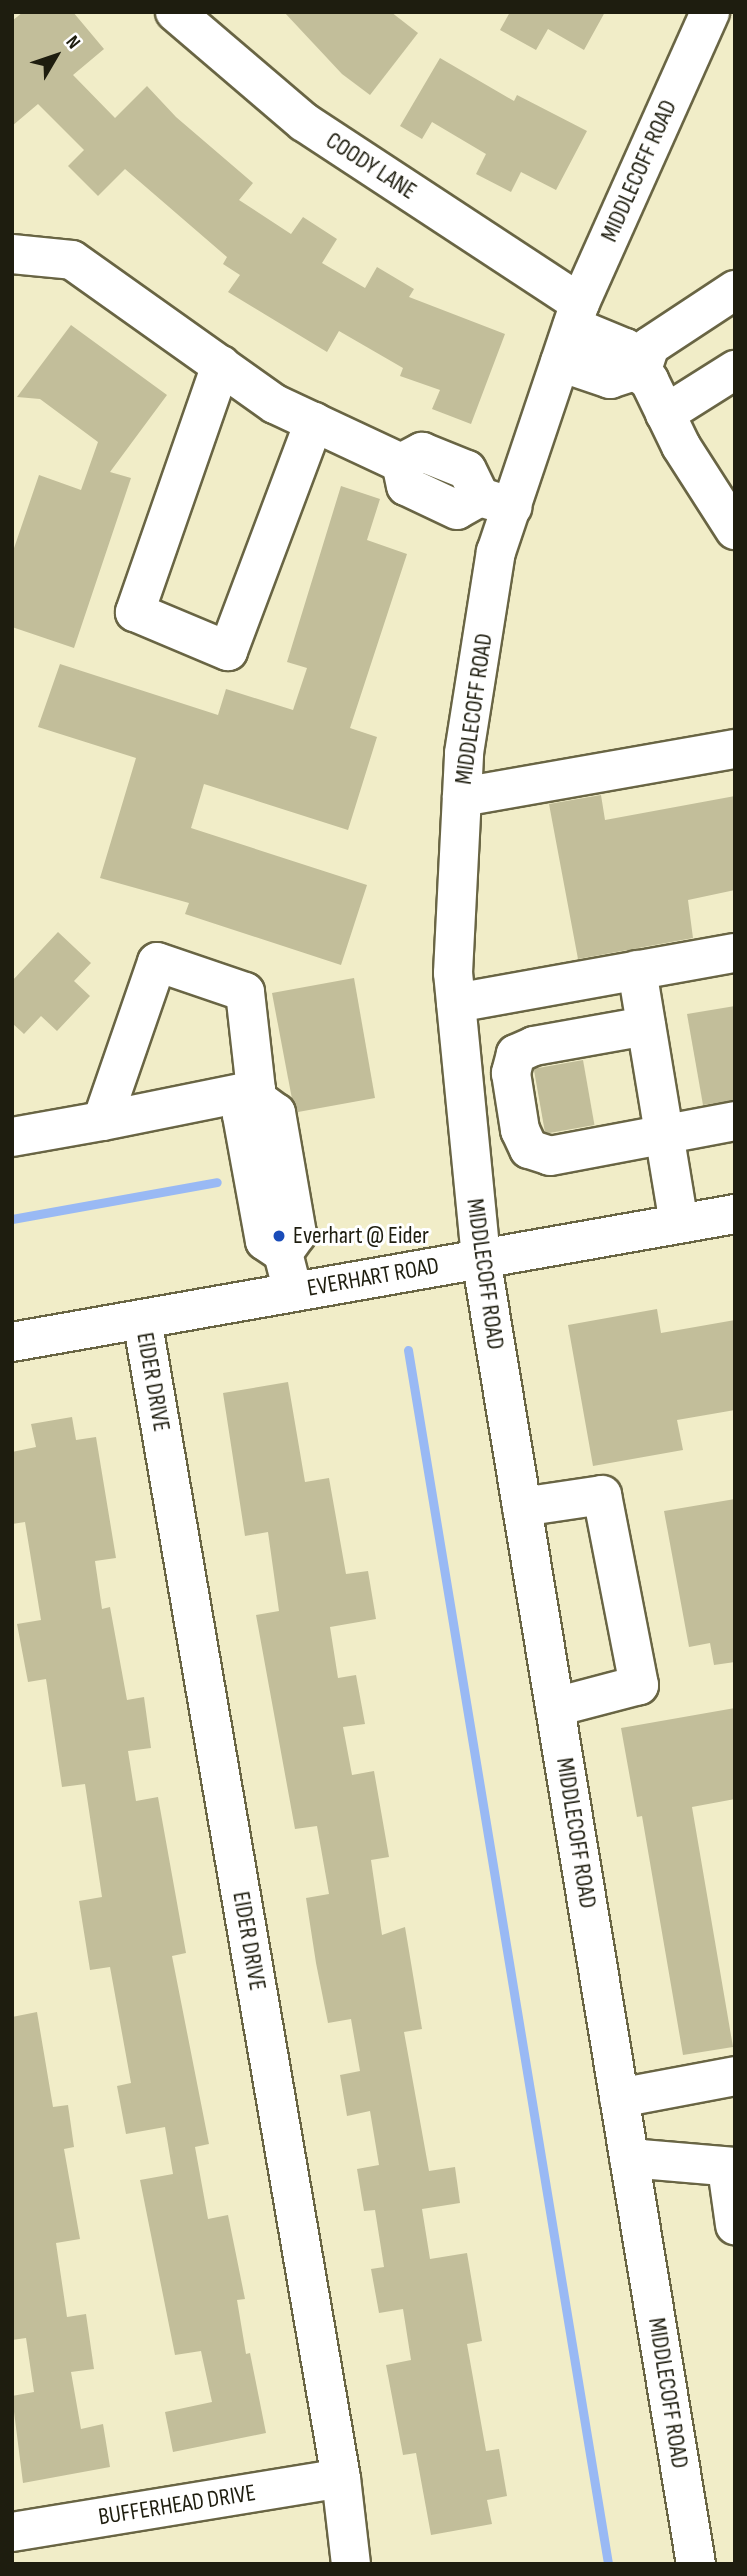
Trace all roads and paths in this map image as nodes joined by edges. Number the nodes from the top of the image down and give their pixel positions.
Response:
1 (175, 12) edge
2 (710, 12) edge
3 (12, 254) edge
4 (735, 290) edge
5 (576, 315) junction
6 (560, 362) junction
7 (220, 365) junction
8 (735, 370) edge
9 (638, 372) junction
10 (665, 414) junction
11 (314, 422) junction
12 (496, 502) junction
13 (735, 530) edge
14 (735, 749) edge
15 (462, 797) junction
16 (735, 953) edge
17 (637, 970) junction
18 (456, 1003) junction
19 (646, 1026) junction
20 (257, 1094) junction
21 (102, 1121) junction
22 (735, 1121) edge
23 (664, 1133) junction
24 (12, 1137) edge
25 (735, 1214) edge
26 (679, 1224) junction
27 (481, 1258) junction
28 (293, 1292) junction
29 (142, 1319) junction
30 (12, 1342) edge
31 (522, 1507) junction
32 (555, 1707) junction
33 (735, 2076) edge
34 (619, 2098) junction
35 (629, 2158) junction
36 (731, 2167) edge
37 (735, 2225) edge
38 (341, 2477) junction
39 (12, 2532) edge
40 (351, 2564) edge
41 (696, 2564) edge

1 - 5 street, COODY LANE
2 - 5 street, MIDDLECOFF ROAD
3 - 7 street
4 - 9 street
5 - 6 street, MIDDLECOFF ROAD
5 - 9 street, COODY LANE
6 - 9 street
6 - 12 street, MIDDLECOFF ROAD
7 - 11 street
7 - 11 street
8 - 10 street
9 - 10 street, COODY LANE
10 - 13 street, COODY LANE
11 - 12 street
12 - 15 street, MIDDLECOFF ROAD
14 - 15 street
15 - 18 street, MIDDLECOFF ROAD
16 - 17 street
17 - 18 street
17 - 19 street
18 - 27 street, MIDDLECOFF ROAD
19 - 23 street
19 - 23 street
20 - 21 street
20 - 21 street
20 - 28 street
21 - 24 street
22 - 23 street
23 - 26 street
25 - 26 street, EVERHART ROAD
26 - 27 street, EVERHART ROAD
27 - 28 street, EVERHART ROAD
27 - 31 street, MIDDLECOFF ROAD
28 - 29 street, EVERHART ROAD
29 - 30 street, EVERHART ROAD
29 - 38 street, EIDER DRIVE
31 - 32 street, MIDDLECOFF ROAD
31 - 32 street
32 - 34 street, MIDDLECOFF ROAD
33 - 34 street
34 - 35 street, MIDDLECOFF ROAD
35 - 36 street
35 - 41 street, MIDDLECOFF ROAD
36 - 37 street
38 - 39 street, BUFFERHEAD DRIVE
38 - 40 street, EIDER DRIVE

